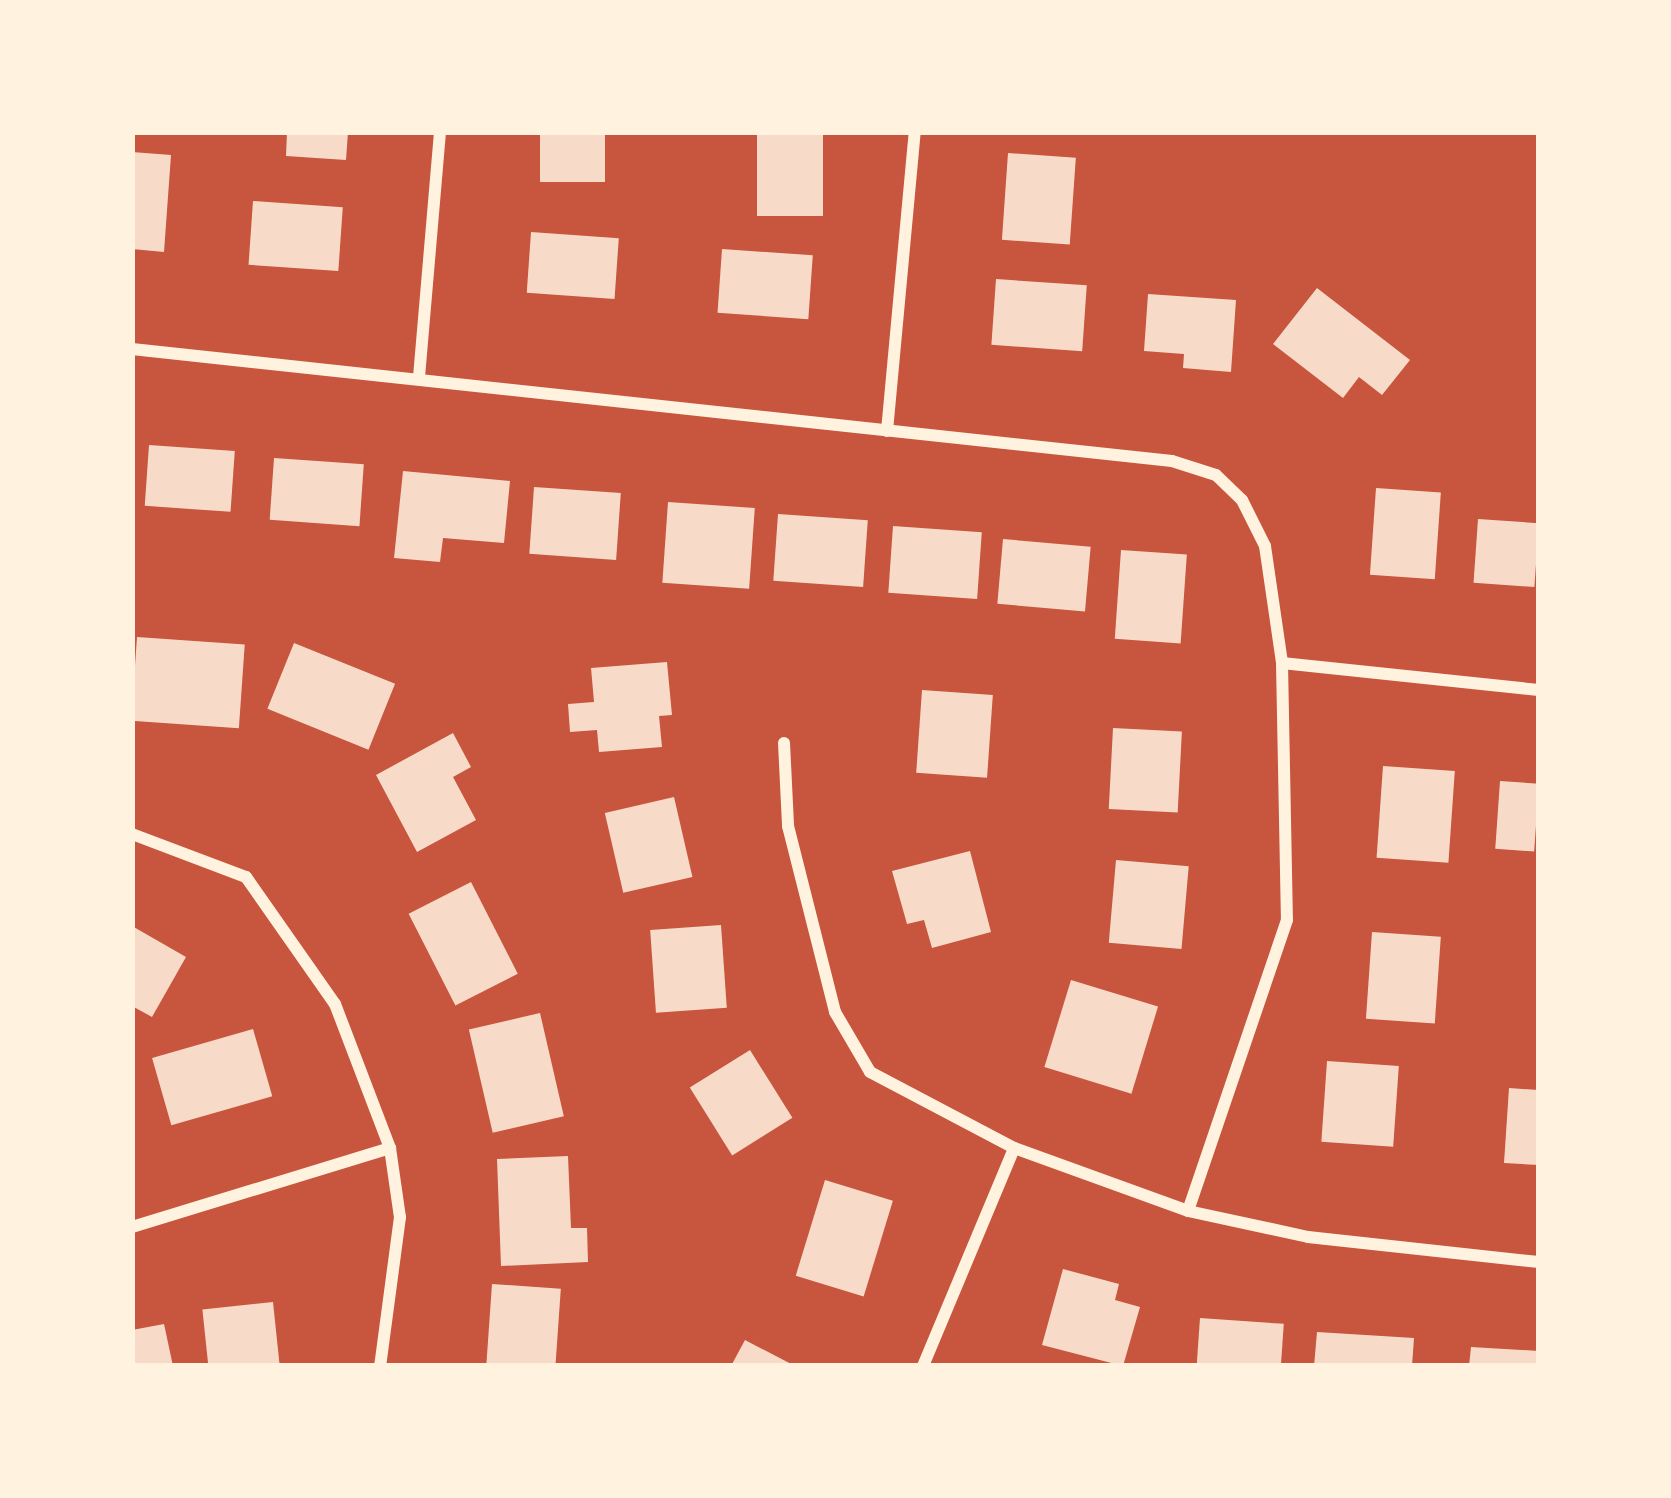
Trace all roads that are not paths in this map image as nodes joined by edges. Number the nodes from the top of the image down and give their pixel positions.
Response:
1 (440, 132) edge
2 (915, 132) edge
3 (132, 349) edge
4 (419, 377) junction
5 (887, 431) junction
6 (1282, 663) junction
7 (1539, 690) edge
8 (784, 743) dead end
9 (132, 834) edge
10 (390, 1148) junction
11 (1014, 1148) junction
12 (1188, 1210) junction
13 (132, 1227) edge
14 (1539, 1262) edge
15 (380, 1366) edge
16 (923, 1366) edge

1 - 4 street
2 - 5 street
3 - 4 street
4 - 5 street
5 - 6 street
6 - 7 street
6 - 12 street
8 - 11 street
9 - 10 street
10 - 13 street
10 - 15 street
11 - 12 street
11 - 16 street
12 - 14 street

